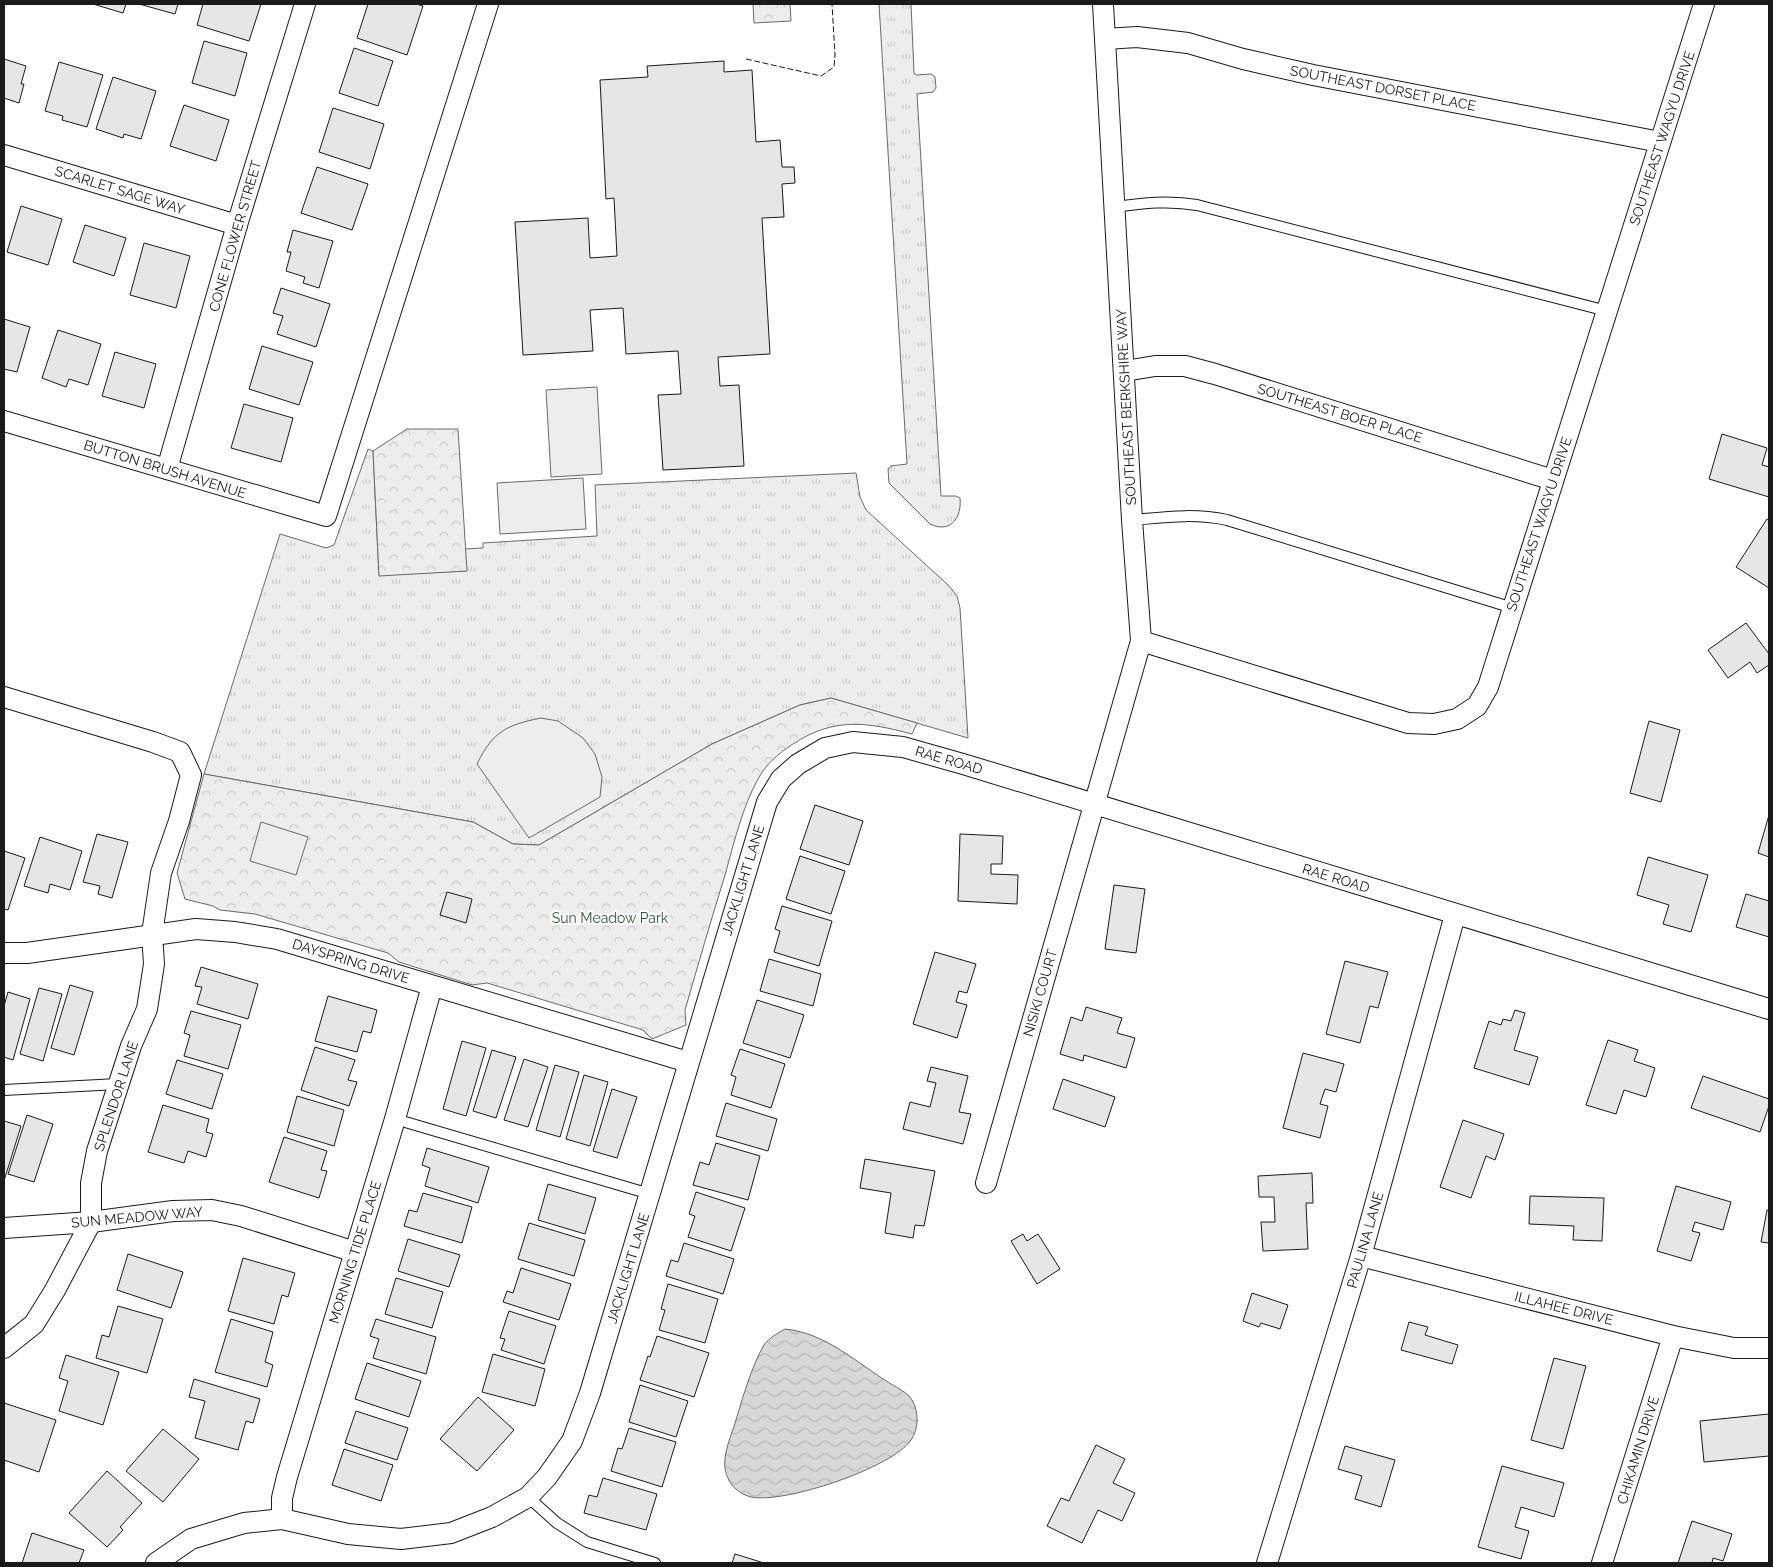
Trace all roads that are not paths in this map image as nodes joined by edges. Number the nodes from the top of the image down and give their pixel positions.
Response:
1 (306, 4) edge
2 (488, 4) edge
3 (1103, 4) edge
4 (1704, 4) edge
5 (1105, 39) junction
6 (1660, 142) junction
7 (4, 155) edge
8 (1115, 207) junction
9 (237, 225) junction
10 (1606, 311) junction
11 (1125, 372) junction
12 (4, 421) edge
13 (167, 470) junction
14 (1553, 480) junction
15 (1132, 520) junction
16 (1512, 608) junction
17 (1141, 641) junction
18 (4, 697) edge
19 (903, 747) joint
20 (1095, 804) junction
21 (1455, 914) junction
22 (152, 934) junction
23 (4, 953) edge
24 (432, 986) junction
25 (1769, 1009) edge
26 (688, 1062) junction
27 (118, 1084) junction
28 (4, 1090) edge
29 (395, 1119) junction
30 (986, 1183) dead end
31 (650, 1194) junction
32 (91, 1222) junction
33 (4, 1228) edge
34 (355, 1252) junction
35 (1361, 1256) junction
36 (1673, 1336) junction
37 (4, 1348) edge
38 (1769, 1348) edge
39 (528, 1497) junction
40 (282, 1519) junction
41 (156, 1563) edge
42 (655, 1563) edge
43 (1267, 1563) edge
44 (1602, 1563) edge

1 - 9 street, CONE FLOWER STREET
2 - 13 street, BUTTON BRUSH AVENUE
3 - 5 street, SOUTHEAST BERKSHIRE WAY
4 - 6 street, SOUTHEAST WAGYU DRIVE
5 - 6 street, SOUTHEAST DORSET PLACE
5 - 8 street, SOUTHEAST BERKSHIRE WAY
6 - 10 street, SOUTHEAST WAGYU DRIVE
7 - 9 street, SCARLET SAGE WAY
8 - 10 lane
8 - 11 street, SOUTHEAST BERKSHIRE WAY
9 - 13 street, CONE FLOWER STREET
10 - 14 street, SOUTHEAST WAGYU DRIVE
11 - 14 street, SOUTHEAST BOER PLACE
11 - 15 street, SOUTHEAST BERKSHIRE WAY
12 - 13 street, BUTTON BRUSH AVENUE
14 - 16 street, SOUTHEAST WAGYU DRIVE
15 - 16 lane
15 - 17 street, SOUTHEAST BERKSHIRE WAY
16 - 17 street, SOUTHEAST WAGYU DRIVE
17 - 20 street, SOUTHEAST BERKSHIRE WAY
18 - 22 street, SPLENDOR LANE
19 - 20 street, RAE ROAD
19 - 26 street, JACKLIGHT LANE
20 - 21 street, RAE ROAD
20 - 30 street, NISIKI COURT
21 - 25 street, RAE ROAD
21 - 35 street, PAULINA LANE
22 - 23 street, DAYSPRING DRIVE
22 - 24 street, DAYSPRING DRIVE
22 - 27 street, SPLENDOR LANE
24 - 26 street, DAYSPRING DRIVE
24 - 29 street, MORNING TIDE PLACE
26 - 31 street, JACKLIGHT LANE
27 - 28 lane
27 - 32 street, SPLENDOR LANE
29 - 31 lane
29 - 34 street, MORNING TIDE PLACE
31 - 39 street, JACKLIGHT LANE
32 - 33 street, SUN MEADOW WAY
32 - 34 street, SUN MEADOW WAY
32 - 37 street, SPLENDOR LANE
34 - 40 street, MORNING TIDE PLACE
35 - 36 street, ILLAHEE DRIVE
35 - 43 street, PAULINA LANE
36 - 38 street, ILLAHEE DRIVE
36 - 44 street, CHIKAMIN DRIVE
39 - 40 street, JACKLIGHT LANE
39 - 42 lane
40 - 41 street, JACKLIGHT LANE

